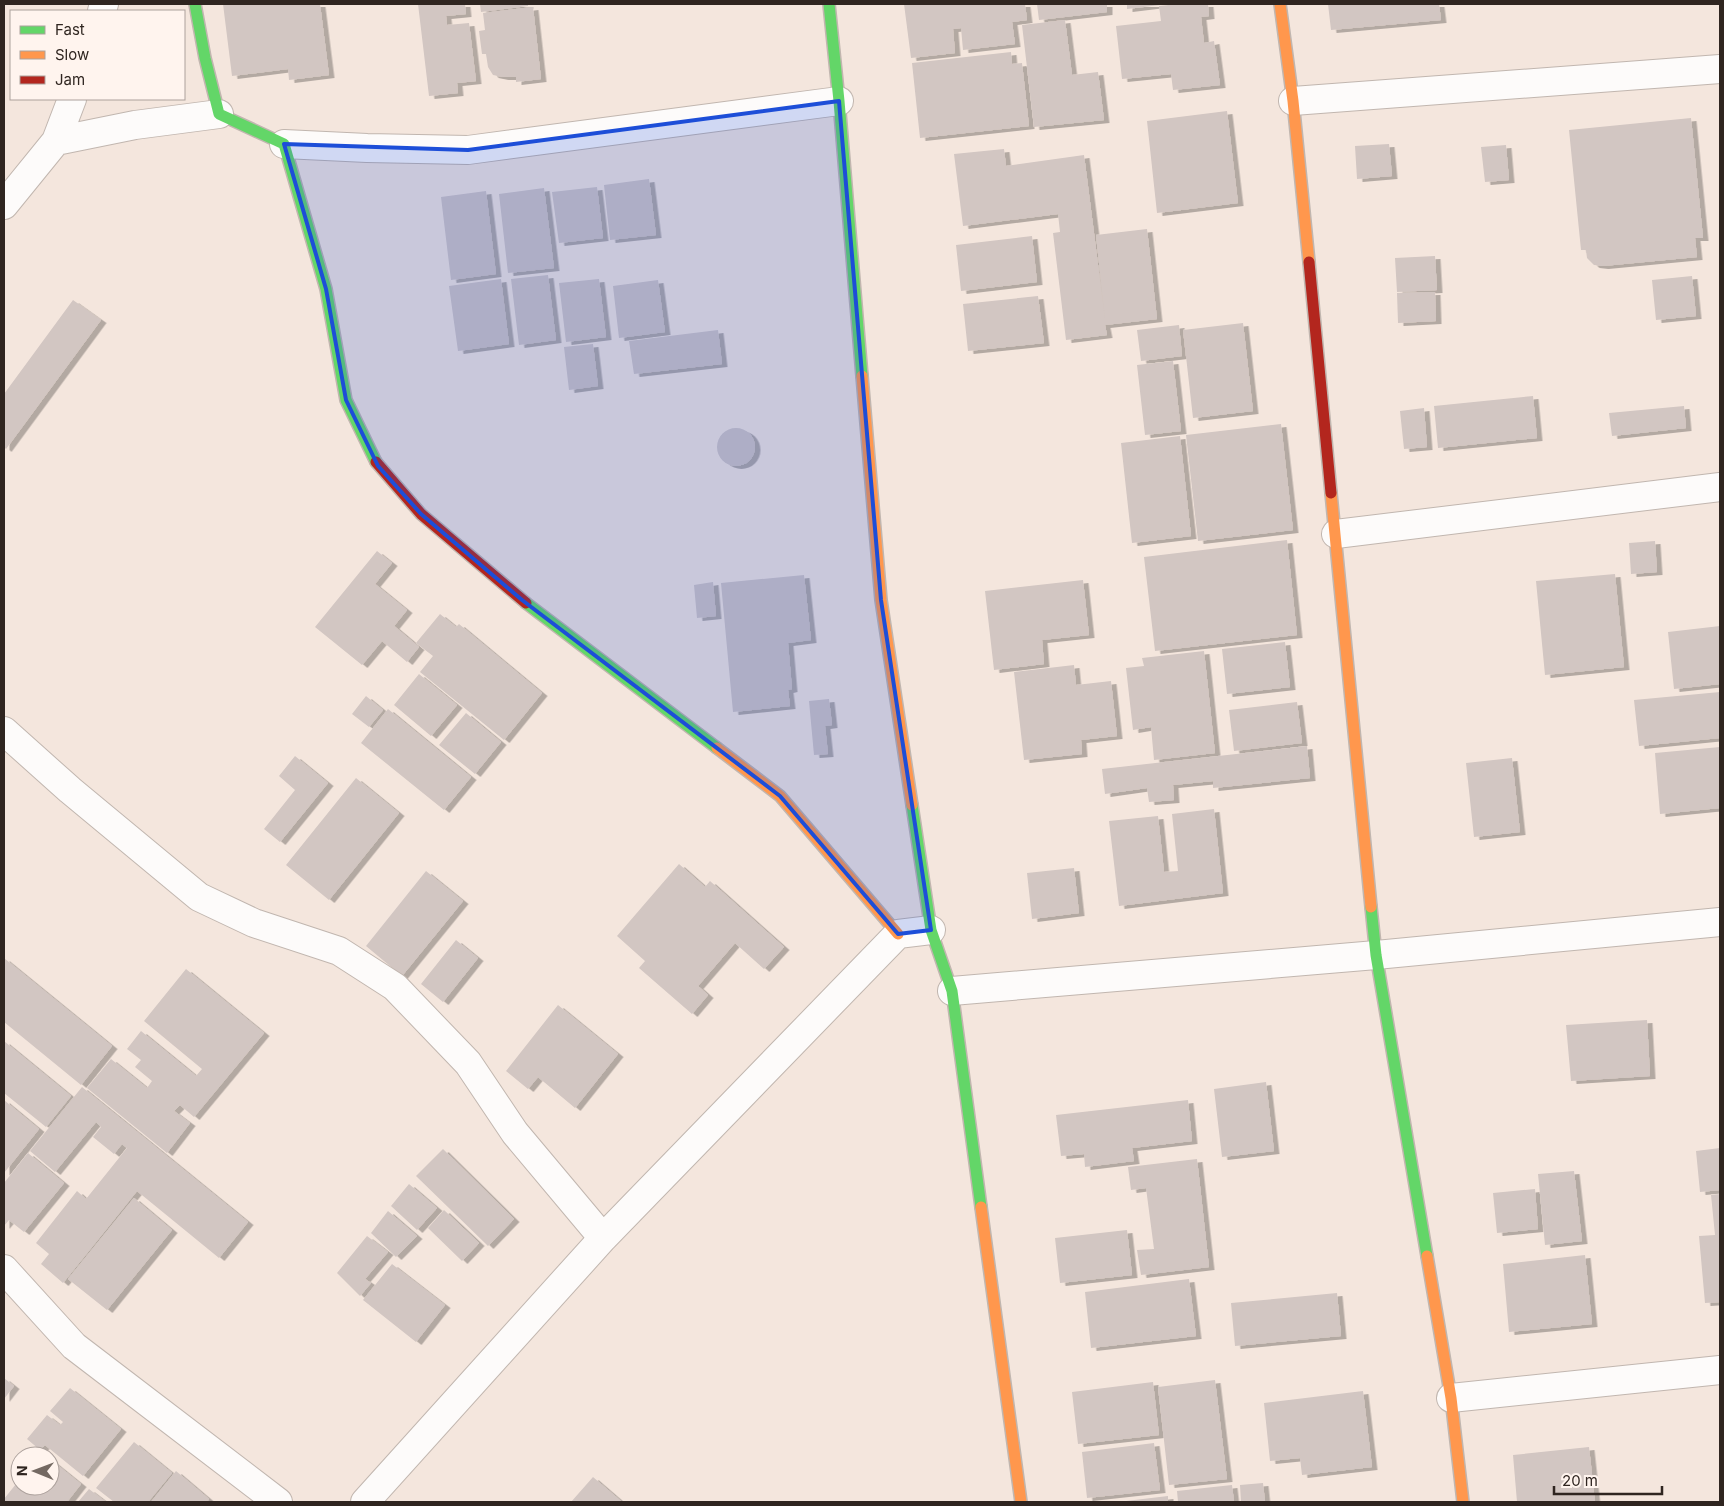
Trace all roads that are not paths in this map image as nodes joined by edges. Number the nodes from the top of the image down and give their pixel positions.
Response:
1 (195, 4) edge
2 (829, 4) edge
3 (1280, 4) edge
4 (1720, 69) edge
5 (72, 100) edge
6 (839, 101) junction
7 (1293, 101) junction
8 (219, 114) junction
9 (56, 141) junction
10 (284, 144) junction
11 (4, 205) edge
12 (1720, 487) edge
13 (1336, 534) junction
14 (4, 731) edge
15 (1720, 922) edge
16 (931, 930) junction
17 (898, 934) junction
18 (1376, 955) junction
19 (952, 991) junction
20 (603, 1238) junction
21 (4, 1269) edge
22 (1720, 1370) edge
23 (1451, 1398) junction
24 (278, 1502) edge
25 (365, 1502) edge
26 (1021, 1502) edge
27 (1463, 1502) edge

1 - 8 street
2 - 6 street
3 - 7 street
4 - 7 street
5 - 9 street
6 - 10 street
6 - 16 street
7 - 13 street
8 - 9 street
8 - 10 street
9 - 11 street
10 - 17 street
12 - 13 street
13 - 18 street
14 - 20 street
15 - 18 street
16 - 17 street
16 - 19 street
17 - 20 street
18 - 19 street
18 - 23 street
19 - 26 street
20 - 25 street
21 - 24 street
22 - 23 street
23 - 27 street

